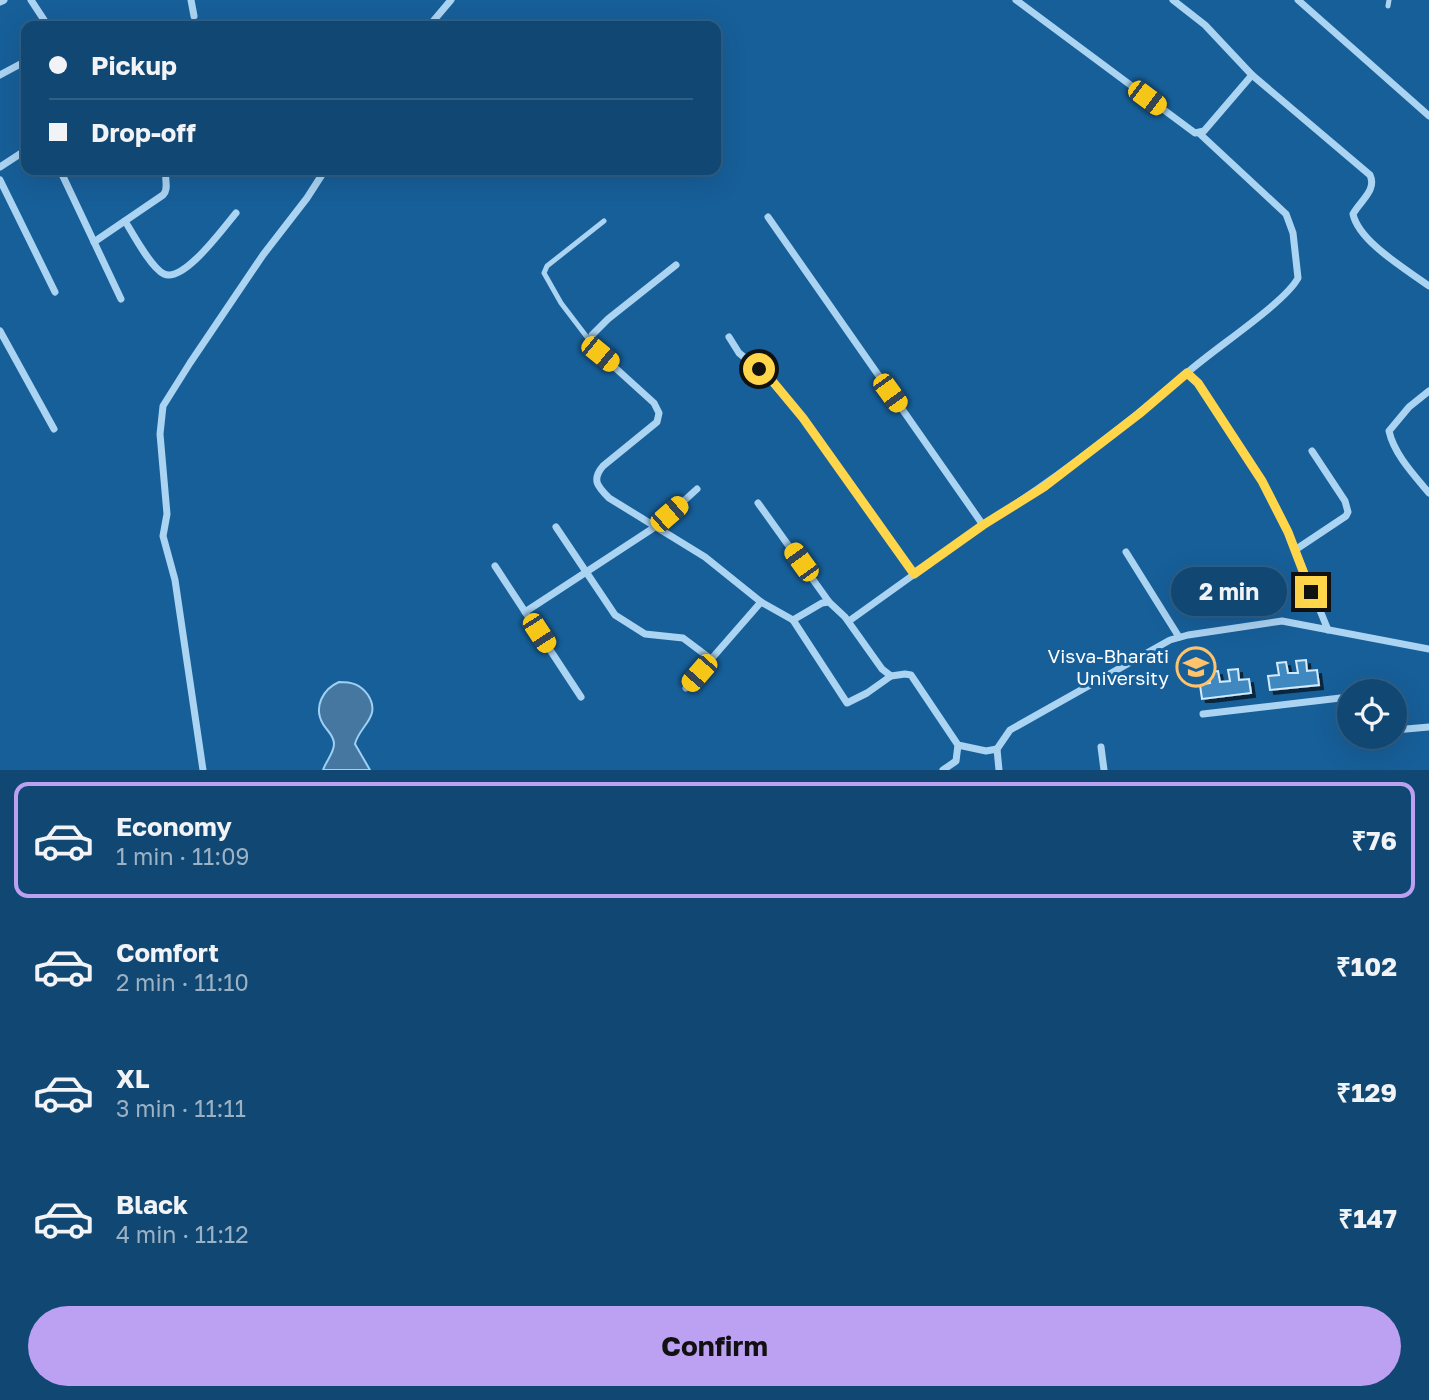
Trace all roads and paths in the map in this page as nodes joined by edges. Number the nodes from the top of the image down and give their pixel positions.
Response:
1 (31, 0) edge
2 (191, 0) edge
3 (451, 0) edge
4 (1016, 0) edge
5 (1173, 0) edge
6 (1298, 0) edge
7 (194, 16) dead end
8 (45, 21) edge
9 (433, 21) edge
10 (21, 64) edge
11 (0, 75) edge
12 (1252, 75) junction
13 (1429, 115) edge
14 (1200, 134) junction
15 (21, 153) edge
16 (0, 167) edge
17 (62, 175) edge
18 (165, 175) edge
19 (323, 175) edge
20 (0, 180) edge
21 (236, 212) dead end
22 (768, 217) dead end
23 (125, 221) junction
24 (604, 221) dead end
25 (94, 242) junction
26 (676, 265) dead end
27 (1429, 286) edge
28 (55, 292) dead end
29 (121, 299) dead end
30 (0, 331) edge
31 (729, 337) dead end
32 (6, 341) junction
33 (593, 345) junction
34 (0, 348) edge
35 (1187, 373) junction
36 (1429, 391) edge
37 (54, 429) dead end
38 (1312, 451) dead end
39 (697, 489) dead end
40 (1429, 493) edge
41 (758, 503) dead end
42 (983, 525) junction
43 (556, 527) dead end
44 (655, 527) junction
45 (1295, 550) junction
46 (1126, 552) dead end
47 (495, 566) dead end
48 (584, 572) junction
49 (914, 574) junction
50 (829, 601) junction
51 (761, 602) junction
52 (524, 612) junction
53 (793, 620) junction
54 (849, 621) junction
55 (1328, 630) junction
56 (1179, 637) junction
57 (1429, 649) edge
58 (711, 659) junction
59 (891, 676) junction
60 (686, 688) dead end
61 (581, 698) dead end
62 (1337, 698) edge
63 (1203, 714) dead end
64 (1429, 727) edge
65 (1407, 729) edge
66 (958, 745) junction
67 (1101, 747) dead end
68 (997, 749) junction
69 (203, 770) edge
70 (943, 770) edge
71 (999, 770) edge
72 (1104, 770) edge

1 - 8 street
2 - 7 street
3 - 9 street
4 - 14 street
5 - 12 street
6 - 13 street
10 - 11 street
12 - 14 street
12 - 27 street
14 - 35 street
15 - 16 street
17 - 25 street
18 - 23 street
19 - 69 street
20 - 28 street
21 - 23 street
22 - 42 street
23 - 25 street
24 - 33 lane
25 - 29 street
26 - 33 street
30 - 32 street
31 - 49 street
32 - 34 lane
32 - 37 street
33 - 44 street
35 - 42 street
35 - 45 street
36 - 40 street
38 - 45 street
39 - 44 street
41 - 50 street
42 - 49 street
43 - 48 street
44 - 48 street
44 - 51 street
45 - 55 street
46 - 56 street
47 - 52 street
48 - 52 street
48 - 58 street
49 - 54 street
50 - 53 street
50 - 54 street
51 - 53 street
51 - 58 street
52 - 61 street
53 - 59 street
54 - 59 street
55 - 56 street
55 - 57 street
56 - 68 street
58 - 60 street
59 - 66 street
62 - 63 street
64 - 65 street
66 - 68 street
66 - 70 street
67 - 72 street
68 - 71 street

